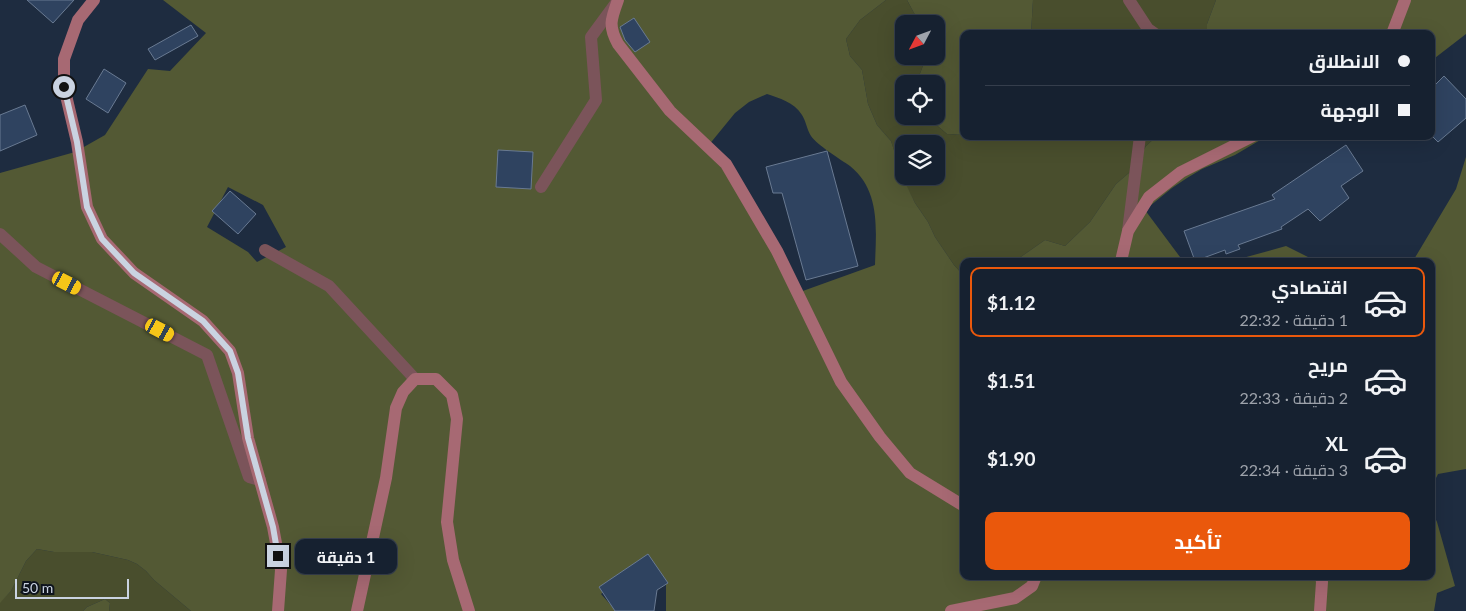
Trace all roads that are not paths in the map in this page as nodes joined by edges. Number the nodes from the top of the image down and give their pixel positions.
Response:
1 (94, 0) edge
2 (1129, 0) edge
3 (1405, 0) edge
4 (618, 1) edge
5 (1149, 30) edge
6 (1394, 30) edge
7 (1139, 140) edge
8 (1245, 140) edge
9 (541, 187) dead end
10 (1128, 231) junction
11 (0, 234) edge
12 (265, 250) dead end
13 (1122, 258) edge
14 (415, 379) junction
15 (260, 480) junction
16 (960, 504) edge
17 (1034, 580) edge
18 (1322, 580) edge
19 (278, 611) edge
20 (357, 611) edge
21 (470, 611) edge
22 (951, 611) edge
23 (1320, 611) edge

1 - 15 street
2 - 5 street
3 - 6 street
4 - 9 street
4 - 16 street
7 - 10 street
8 - 10 street
10 - 13 street
11 - 15 street
12 - 14 street
14 - 20 street
14 - 21 street
15 - 19 street
17 - 22 street
18 - 23 street

